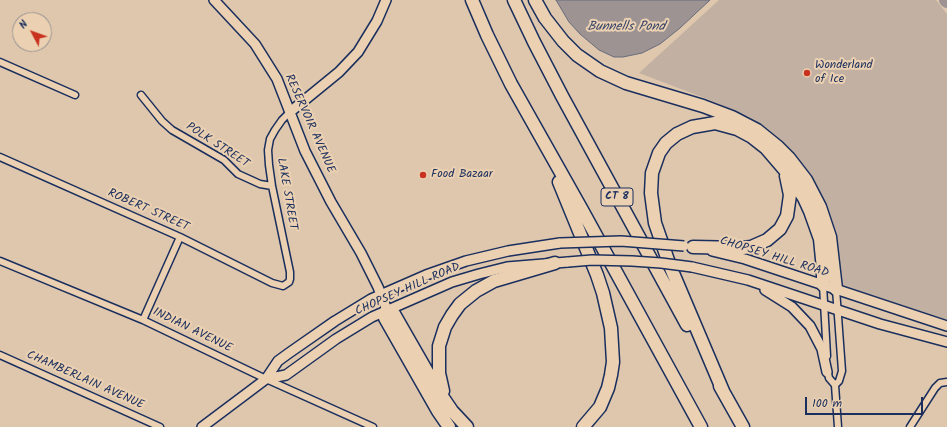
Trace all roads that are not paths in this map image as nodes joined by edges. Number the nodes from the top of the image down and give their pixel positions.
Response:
1 (214, 0) edge
2 (386, 0) edge
3 (472, 0) edge
4 (514, 0) edge
5 (535, 0) edge
6 (0, 62) edge
7 (75, 95) dead end
8 (141, 95) dead end
9 (290, 112) junction
10 (539, 135) junction
11 (772, 153) junction
12 (0, 157) edge
13 (272, 186) junction
14 (180, 237) junction
15 (688, 247) junction
16 (0, 261) edge
17 (555, 263) junction
18 (748, 280) junction
19 (286, 284) joint
20 (823, 285) junction
21 (836, 289) junction
22 (381, 294) junction
23 (823, 305) junction
24 (387, 310) junction
25 (838, 310) junction
26 (143, 320) junction
27 (947, 326) edge
28 (947, 342) edge
29 (0, 355) edge
30 (827, 372) junction
31 (266, 379) junction
32 (947, 382) edge
33 (835, 385) junction
34 (723, 392) junction
35 (464, 424) edge
36 (160, 427) edge
37 (202, 427) edge
38 (373, 427) edge
39 (449, 427) edge
40 (583, 427) edge
41 (701, 427) edge
42 (743, 427) edge
43 (838, 427) edge
44 (910, 427) edge

1 - 9 main road, RESERVOIR AVENUE
2 - 9 main road
3 - 10 highway
4 - 34 highway, CT 8
5 - 21 highway
6 - 7 street
8 - 13 street, POLK STREET
9 - 13 street, LAKE STREET
9 - 22 main road, RESERVOIR AVENUE
10 - 40 highway
10 - 41 highway
11 - 15 highway
11 - 20 highway
11 - 34 highway
12 - 14 street, ROBERT STREET
13 - 19 street, LAKE STREET
14 - 19 street, ROBERT STREET
14 - 26 street
15 - 20 main road, CHOPSEY HILL ROAD
15 - 22 main road, CHOPSEY HILL ROAD, bridge
16 - 26 street, INDIAN AVENUE
17 - 18 main road, CHOPSEY HILL ROAD, bridge
17 - 24 main road, CHOPSEY HILL ROAD
17 - 35 highway
18 - 23 main road, CHOPSEY HILL ROAD
18 - 30 main road
20 - 21 main road, CHOPSEY HILL ROAD
20 - 23 street
21 - 25 street
21 - 27 main road, CHOPSEY HILL ROAD
22 - 24 main road, RESERVOIR AVENUE
22 - 31 main road, CHOPSEY HILL ROAD
23 - 25 main road, CHOPSEY HILL ROAD
23 - 30 street
24 - 31 main road, CHOPSEY HILL ROAD
24 - 35 highway
24 - 39 highway
25 - 28 main road, CHOPSEY HILL ROAD
25 - 33 street
26 - 31 street, INDIAN AVENUE
29 - 36 street, CHAMBERLAIN AVENUE
30 - 33 street
31 - 37 main road, CHOPSEY HILL ROAD
31 - 38 street, INDIAN AVENUE
32 - 44 street
33 - 43 street
34 - 42 highway, CT 8

